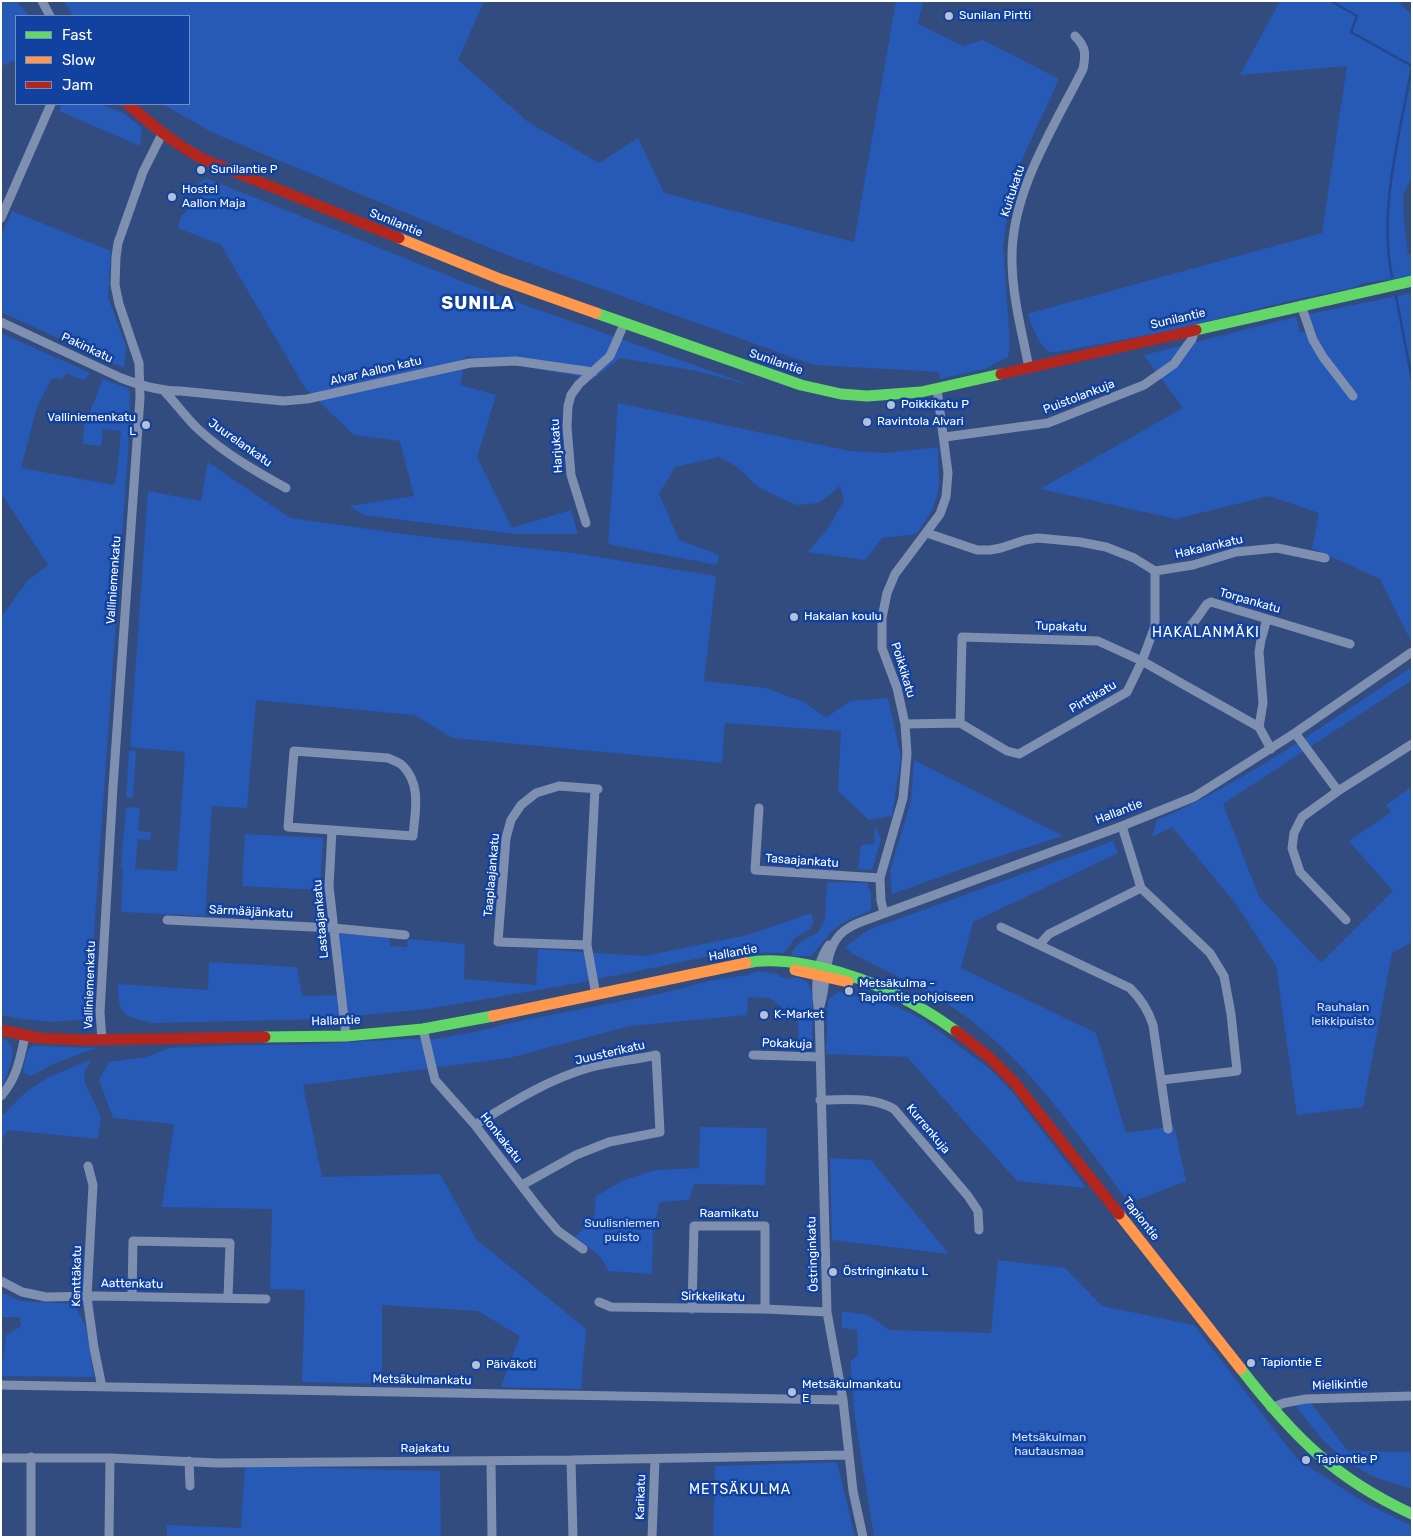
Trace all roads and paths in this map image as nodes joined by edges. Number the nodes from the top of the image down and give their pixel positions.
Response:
1 (42, 1) edge
2 (49, 15) edge
3 (1075, 36) dead end
4 (51, 105) edge
5 (129, 105) edge
6 (162, 134) junction
7 (1, 218) edge
8 (1412, 281) edge
9 (1300, 305) junction
10 (1, 322) edge
11 (624, 324) junction
12 (1195, 330) junction
13 (1029, 368) junction
14 (593, 372) junction
15 (140, 385) junction
16 (937, 389) junction
17 (164, 391) junction
18 (1353, 396) dead end
19 (945, 437) junction
20 (286, 488) dead end
21 (586, 523) dead end
22 (927, 533) junction
23 (1325, 558) dead end
24 (1155, 571) junction
25 (1267, 619) junction
26 (1155, 626) junction
27 (1350, 644) dead end
28 (1412, 652) edge
29 (1142, 662) junction
30 (960, 723) junction
31 (905, 724) junction
32 (1259, 727) junction
33 (1295, 733) junction
34 (1412, 744) edge
35 (1271, 748) junction
36 (1338, 792) junction
37 (759, 808) dead end
38 (1122, 826) junction
39 (332, 830) junction
40 (880, 878) junction
41 (1142, 888) junction
42 (884, 913) junction
43 (167, 920) dead end
44 (1346, 920) dead end
45 (1001, 927) dead end
46 (334, 928) junction
47 (405, 934) dead end
48 (1040, 944) junction
49 (587, 945) junction
50 (822, 972) junction
51 (596, 996) junction
52 (818, 1009) joint
53 (423, 1029) junction
54 (1, 1030) edge
55 (24, 1036) junction
56 (346, 1036) junction
57 (102, 1040) junction
58 (754, 1055) dead end
59 (820, 1057) junction
60 (1162, 1080) junction
61 (1, 1096) edge
62 (820, 1100) junction
63 (475, 1125) junction
64 (1168, 1129) dead end
65 (88, 1166) dead end
66 (522, 1185) junction
67 (979, 1230) dead end
68 (583, 1249) dead end
69 (1, 1281) edge
70 (87, 1297) junction
71 (132, 1297) junction
72 (228, 1298) junction
73 (266, 1299) dead end
74 (599, 1302) dead end
75 (692, 1309) junction
76 (765, 1310) junction
77 (827, 1312) junction
78 (1, 1385) edge
79 (102, 1387) junction
80 (1412, 1396) edge
81 (843, 1400) junction
82 (1271, 1408) junction
83 (848, 1455) junction
84 (30, 1457) junction
85 (1, 1458) edge
86 (110, 1458) junction
87 (655, 1459) junction
88 (570, 1460) junction
89 (189, 1461) junction
90 (491, 1461) junction
91 (190, 1486) dead end
92 (1412, 1514) edge
93 (31, 1537) edge
94 (109, 1537) edge
95 (492, 1537) edge
96 (573, 1537) edge
97 (652, 1537) edge
98 (863, 1537) edge

1 - 2 street
3 - 13 street, Kuitukatu
4 - 7 street
5 - 6 street, Sunilantie
6 - 11 street, Sunilantie
6 - 15 street, Valliniemenkatu
8 - 9 street, Sunilantie
9 - 12 street, Sunilantie
9 - 18 street
10 - 15 street, Pakinkatu
11 - 14 street, Harjukatu
11 - 16 street, Sunilantie
12 - 13 street, Sunilantie
12 - 19 street, Puistolankuja
13 - 16 street, Sunilantie
14 - 17 street, Alvar Aallon katu
14 - 21 street, Harjukatu
15 - 17 street, Pakinkatu
15 - 57 street, Valliniemenkatu
16 - 19 street, Poikkikatu
17 - 20 street, Juurelankatu
19 - 22 street, Poikkikatu
22 - 24 street
22 - 31 street, Poikkikatu
23 - 24 street, Hakalankatu
24 - 26 street, Pirttikatu
25 - 26 street, Torpankatu
25 - 27 street, Torpankatu
25 - 32 street
26 - 29 street, Pirttikatu
28 - 33 street, Hallantie
29 - 30 street, Pirttikatu
29 - 30 street, Tupakatu
29 - 32 street, Tupakatu
30 - 31 street
31 - 40 street, Poikkikatu
32 - 35 street
33 - 35 street, Hallantie
33 - 36 street
34 - 36 street
35 - 38 street, Hallantie
36 - 44 street
37 - 40 street, Tasaajankatu
38 - 41 street
38 - 42 street, Hallantie
39 - 39 street
39 - 46 street, Lastaajankatu
40 - 42 street, Poikkikatu
41 - 48 street
41 - 60 street
42 - 50 street, Hallantie
43 - 46 street, Särmääjänkatu
45 - 48 street
46 - 47 street, Särmääjänkatu
46 - 56 street, Lastaajankatu
48 - 60 street
49 - 49 street, Taaplaajankatu
49 - 51 street, Taaplaajankatu
50 - 51 street, Hallantie
50 - 52 street, Hallantie
50 - 82 street, Tapiontie
51 - 53 street, Hallantie
52 - 59 street, Östringinkatu
53 - 56 street, Hallantie
53 - 63 street, Honkakatu
54 - 55 street, Hallantie
55 - 57 street, Hallantie
55 - 61 street
56 - 57 street, Hallantie
58 - 59 street, Pokakuja
59 - 62 street, Östringinkatu
60 - 64 street
62 - 67 street, Kurrenkuja
62 - 77 street, Östringinkatu
63 - 66 street, Honkakatu
63 - 66 street, Juusterikatu
65 - 70 street, Kenttäkatu
66 - 68 street, Honkakatu
69 - 70 street, Aattenkatu
70 - 71 street, Aattenkatu
70 - 79 street, Kenttäkatu
71 - 72 street, Aattenkatu
71 - 72 street
72 - 73 street, Aattenkatu
74 - 75 street, Sirkkelikatu
75 - 76 street, Sirkkelikatu
75 - 76 street, Raamikatu
76 - 77 street, Sirkkelikatu
77 - 81 street, Östringinkatu
78 - 79 street, Metsäkulmankatu
79 - 81 street, Metsäkulmankatu
80 - 82 street, Mielikintie
81 - 83 street, Östringinkatu
82 - 92 street, Tapiontie
83 - 87 street, Rajakatu
83 - 98 street, Östringinkatu
84 - 85 street, Rajakatu
84 - 86 street, Rajakatu
84 - 93 street
86 - 89 street, Rajakatu
86 - 94 street
87 - 88 street, Rajakatu
87 - 97 street, Karikatu
88 - 90 street, Rajakatu
88 - 96 street
89 - 90 street, Rajakatu
89 - 91 street
90 - 95 street

